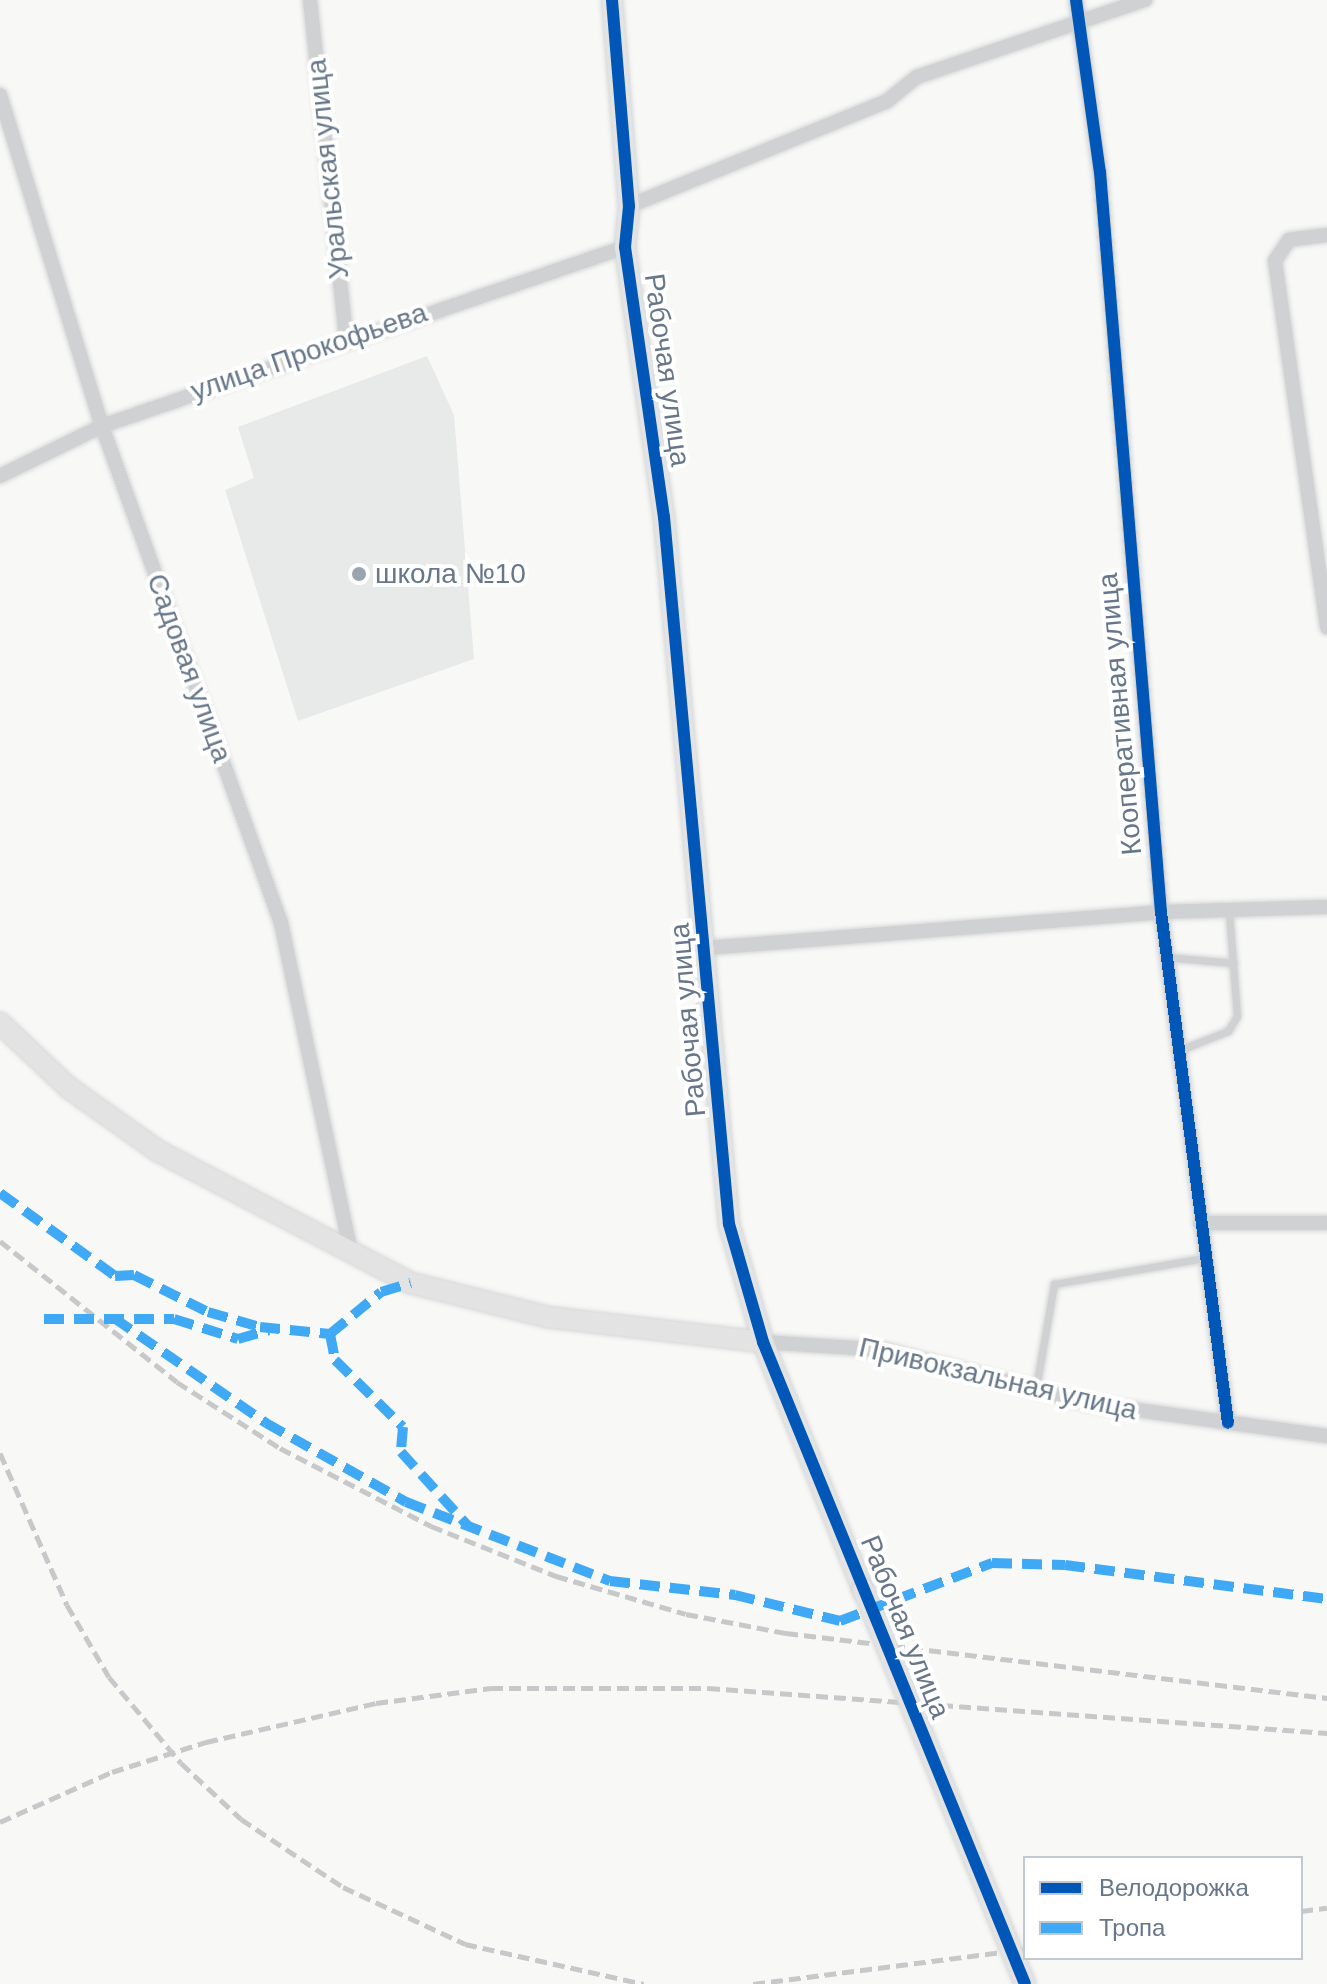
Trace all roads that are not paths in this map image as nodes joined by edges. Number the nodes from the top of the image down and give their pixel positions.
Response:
1 (310, 0) edge
2 (612, 0) edge
3 (1076, 0) edge
4 (1145, 0) edge
5 (1078, 23) junction
6 (0, 95) edge
7 (629, 206) junction
8 (1327, 235) edge
9 (625, 247) junction
10 (346, 337) junction
11 (102, 426) junction
12 (0, 476) edge
13 (1327, 627) edge
14 (1327, 907) edge
15 (1229, 910) junction
16 (1161, 912) junction
17 (706, 948) junction
18 (1166, 957) junction
19 (1234, 963) junction
20 (0, 1023) edge
21 (1177, 1051) junction
22 (1200, 1223) junction
23 (1327, 1223) edge
24 (350, 1248) junction
25 (1204, 1258) junction
26 (763, 1342) junction
27 (1036, 1388) junction
28 (1228, 1423) junction
29 (1327, 1436) edge
30 (1025, 1984) edge

1 - 10 street, Уральская улица
2 - 7 street, Рабочая улица
3 - 5 street, Кооперативная улица
4 - 5 street
5 - 7 street
5 - 16 street, Кооперативная улица
6 - 11 street, Садовая улица
7 - 9 street, Рабочая улица
8 - 13 street
9 - 10 street, улица Прокофьева
9 - 17 street, Рабочая улица
10 - 11 street, улица Прокофьева
11 - 12 street, улица Прокофьева
11 - 24 street, Садовая улица
14 - 15 street
15 - 16 street
15 - 19 lane
16 - 17 street
16 - 18 street, Кооперативная улица
17 - 26 street, Рабочая улица
18 - 19 lane
18 - 21 street, Кооперативная улица
19 - 21 lane
20 - 24 street
21 - 22 street, Кооперативная улица
22 - 23 street
22 - 25 street, Кооперативная улица
24 - 26 street
25 - 27 lane
25 - 28 street, Кооперативная улица
26 - 27 street, Привокзальная улица
26 - 30 street, Рабочая улица, bridge
27 - 28 street, Привокзальная улица
28 - 29 street, Привокзальная улица

